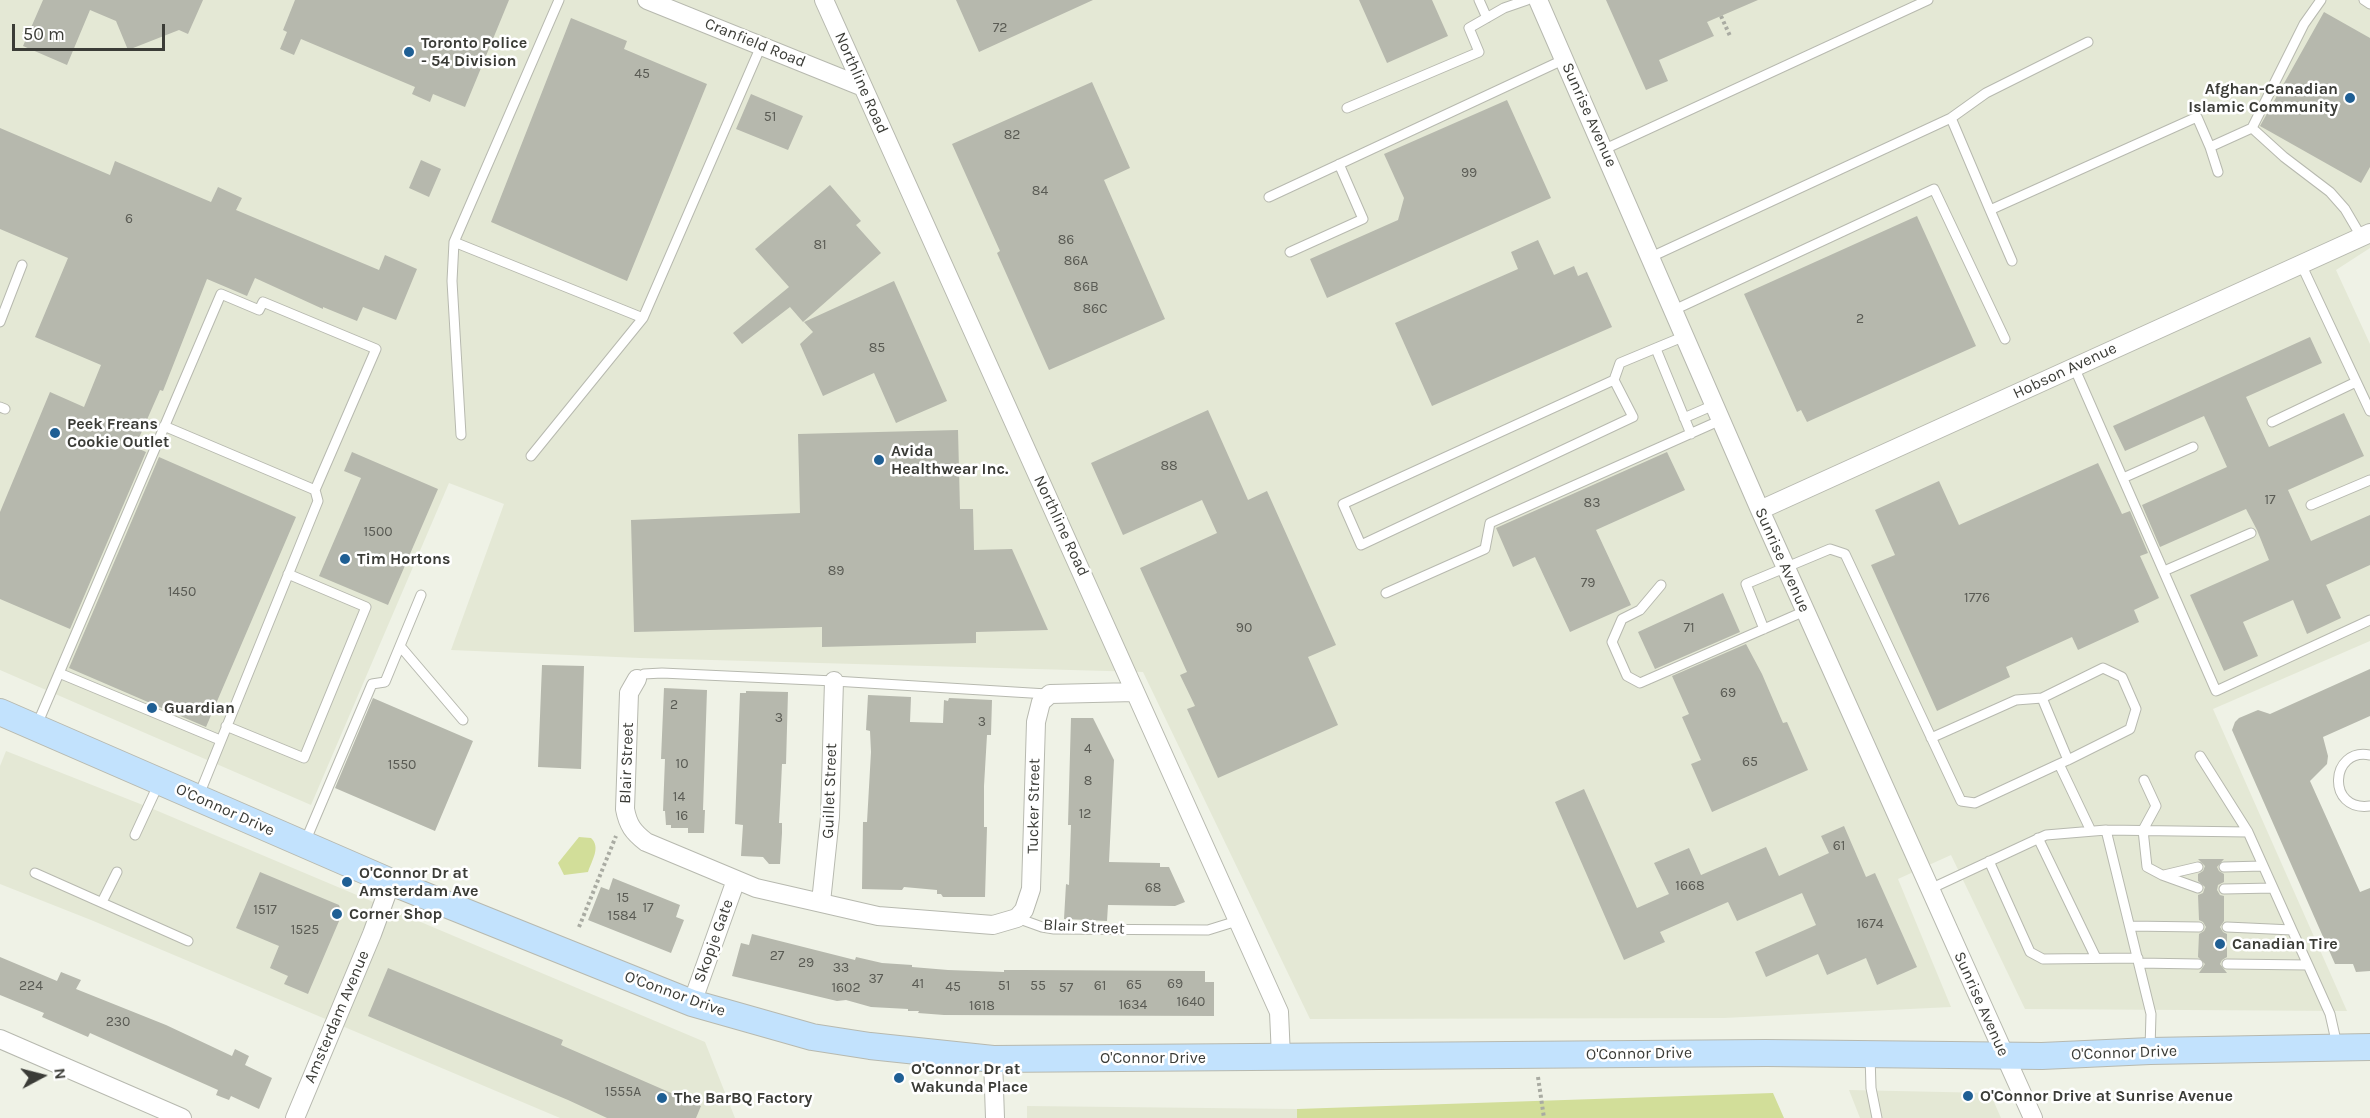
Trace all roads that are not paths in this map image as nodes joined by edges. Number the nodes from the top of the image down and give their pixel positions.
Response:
1 (559, 0) edge
2 (647, 0) edge
3 (824, 0) edge
4 (1479, 0) edge
5 (1527, 0) edge
6 (1538, 0) edge
7 (1928, 0) edge
8 (2321, 0) edge
9 (2364, 0) edge
10 (2370, 4) edge
11 (1487, 18) junction
12 (2088, 42) dead end
13 (760, 46) junction
14 (1565, 59) junction
15 (862, 87) junction
16 (1347, 108) dead end
17 (1952, 118) junction
18 (2252, 128) junction
19 (2210, 147) junction
20 (1605, 149) junction
21 (1339, 164) junction
22 (2218, 172) dead end
23 (1269, 197) dead end
24 (1990, 210) junction
25 (2366, 236) edge
26 (454, 242) junction
27 (1290, 252) dead end
28 (1651, 258) junction
29 (2012, 261) dead end
30 (2301, 264) junction
31 (22, 265) dead end
32 (1674, 310) junction
33 (643, 318) junction
34 (0, 322) edge
35 (1685, 336) junction
36 (2005, 339) dead end
37 (1656, 349) junction
38 (2074, 367) junction
39 (1614, 380) junction
40 (2356, 382) junction
41 (2370, 411) edge
42 (1718, 412) junction
43 (1684, 418) junction
44 (2272, 422) dead end
45 (164, 426) junction
46 (1690, 434) junction
47 (461, 435) dead end
48 (2193, 447) dead end
49 (531, 456) dead end
50 (2123, 478) junction
51 (2370, 480) edge
52 (315, 490) junction
53 (2311, 505) dead end
54 (1760, 510) junction
55 (2251, 533) dead end
56 (1785, 567) junction
57 (2164, 571) junction
58 (288, 574) junction
59 (1661, 585) dead end
60 (1386, 593) dead end
61 (421, 595) dead end
62 (1805, 611) junction
63 (2370, 620) edge
64 (1764, 629) junction
65 (400, 646) junction
66 (59, 673) junction
67 (637, 679) joint
68 (834, 681) junction
69 (1136, 692) junction
70 (1050, 694) junction
71 (2042, 698) junction
72 (0, 711) edge
73 (464, 720) dead end
74 (226, 726) junction
75 (36, 727) junction
76 (1931, 738) junction
77 (220, 740) junction
78 (2370, 755) edge
79 (2200, 756) dead end
80 (2068, 759) junction
81 (2059, 764) junction
82 (2144, 780) dead end
83 (160, 781) junction
84 (198, 797) junction
85 (2370, 806) edge
86 (2106, 830) junction
87 (2143, 830) junction
88 (2091, 831) junction
89 (2248, 832) junction
90 (135, 835) dead end
91 (2038, 838) junction
92 (304, 844) junction
93 (1989, 861) junction
94 (2198, 867) dead end
95 (2224, 867) dead end
96 (2263, 867) junction
97 (117, 872) dead end
98 (35, 873) dead end
99 (2162, 875) junction
100 (736, 880) junction
101 (391, 882) junction
102 (2198, 888) dead end
103 (2273, 888) junction
104 (2224, 889) dead end
105 (1930, 890) junction
106 (102, 902) junction
107 (821, 902) junction
108 (1017, 918) junction
109 (1237, 921) junction
110 (2130, 926) junction
111 (2199, 927) dead end
112 (2227, 927) dead end
113 (2292, 930) junction
114 (188, 941) dead end
115 (2096, 958) junction
116 (2138, 961) junction
117 (2198, 964) dead end
118 (2227, 964) dead end
119 (2307, 965) junction
120 (692, 1003) junction
121 (0, 1039) edge
122 (2338, 1047) junction
123 (2370, 1047) edge
124 (2150, 1051) junction
125 (1870, 1054) junction
126 (2005, 1056) junction
127 (1281, 1057) junction
128 (993, 1059) junction
129 (182, 1118) edge
130 (295, 1118) edge
131 (995, 1118) edge
132 (1877, 1118) edge
133 (2033, 1118) edge

1 - 26 lane
2 - 13 street, Cranfield Road
3 - 15 street, Northline Road
4 - 11 lane
5 - 11 lane
6 - 14 street, Sunrise Avenue
7 - 20 lane
8 - 18 lane
9 - 10 lane
11 - 16 lane
12 - 17 lane
13 - 15 street, Cranfield Road
13 - 33 lane
14 - 20 street, Sunrise Avenue
14 - 21 lane
15 - 69 street, Northline Road
17 - 24 lane
17 - 28 lane
18 - 19 lane
18 - 25 lane
19 - 22 lane
19 - 24 lane
20 - 28 street, Sunrise Avenue
21 - 23 lane
21 - 27 lane
24 - 29 lane
25 - 30 street, Hobson Avenue
26 - 33 lane
26 - 47 lane
28 - 32 street, Sunrise Avenue
30 - 38 street, Hobson Avenue
30 - 40 lane
31 - 34 lane
32 - 35 street, Sunrise Avenue
32 - 36 lane
33 - 49 lane
35 - 37 lane
35 - 42 street, Sunrise Avenue
37 - 39 lane
37 - 43 lane
38 - 50 lane
38 - 54 street, Hobson Avenue
39 - 39 lane
40 - 41 lane
40 - 44 lane
42 - 43 lane
42 - 46 lane
42 - 54 street, Sunrise Avenue
43 - 46 lane
45 - 52 lane
45 - 52 lane
45 - 66 lane
46 - 60 lane
48 - 50 lane
50 - 57 lane
51 - 53 lane
52 - 58 lane
54 - 56 street, Sunrise Avenue
55 - 57 lane
56 - 62 street, Sunrise Avenue
56 - 64 lane
56 - 76 lane
57 - 63 lane
58 - 74 lane
58 - 74 lane
59 - 64 lane
61 - 65 lane
62 - 64 lane
62 - 105 street, Sunrise Avenue
65 - 73 lane
65 - 92 lane
66 - 75 lane
66 - 77 lane
67 - 68 lane, Blair Street
67 - 100 street, Blair Street
68 - 70 lane, Blair Street
68 - 107 street, Guillet Street
69 - 70 street, Blair Street
69 - 109 street, Northline Road
70 - 108 street, Tucker Street
71 - 76 lane
71 - 80 lane
71 - 80 lane
72 - 75 main road, O'Connor Drive
74 - 77 lane
75 - 83 main road, O'Connor Drive
76 - 81 lane
77 - 84 lane
78 - 85 lane
79 - 89 lane
80 - 81 lane
81 - 88 lane
82 - 87 lane
83 - 84 main road, O'Connor Drive
83 - 90 lane
84 - 92 main road, O'Connor Drive
86 - 87 lane
86 - 88 lane
86 - 110 lane
87 - 89 lane
87 - 99 lane
88 - 91 lane
89 - 96 lane
91 - 93 lane
91 - 115 lane
92 - 101 main road, O'Connor Drive
93 - 105 lane
93 - 115 lane
94 - 99 lane
95 - 96 lane
96 - 103 lane
97 - 106 lane
98 - 106 lane
99 - 102 lane
100 - 107 street, Blair Street
100 - 120 street, Skopje Gate
101 - 120 main road, O'Connor Drive
101 - 130 street, Amsterdam Avenue
103 - 104 lane
103 - 113 lane
105 - 126 street, Sunrise Avenue
106 - 114 lane
107 - 108 street, Blair Street
108 - 109 lane, Blair Street
109 - 127 street, Northline Road
110 - 111 lane
110 - 116 lane
112 - 113 lane
113 - 119 lane
115 - 116 lane
116 - 117 lane
116 - 124 lane
118 - 119 lane
119 - 122 lane
120 - 128 main road, O'Connor Drive
121 - 129 street
122 - 123 main road, O'Connor Drive
122 - 124 main road, O'Connor Drive
124 - 126 main road, O'Connor Drive
125 - 126 main road, O'Connor Drive
125 - 127 main road, O'Connor Drive
125 - 132 lane
126 - 133 street, Sunrise Avenue
127 - 128 main road, O'Connor Drive
128 - 131 street

